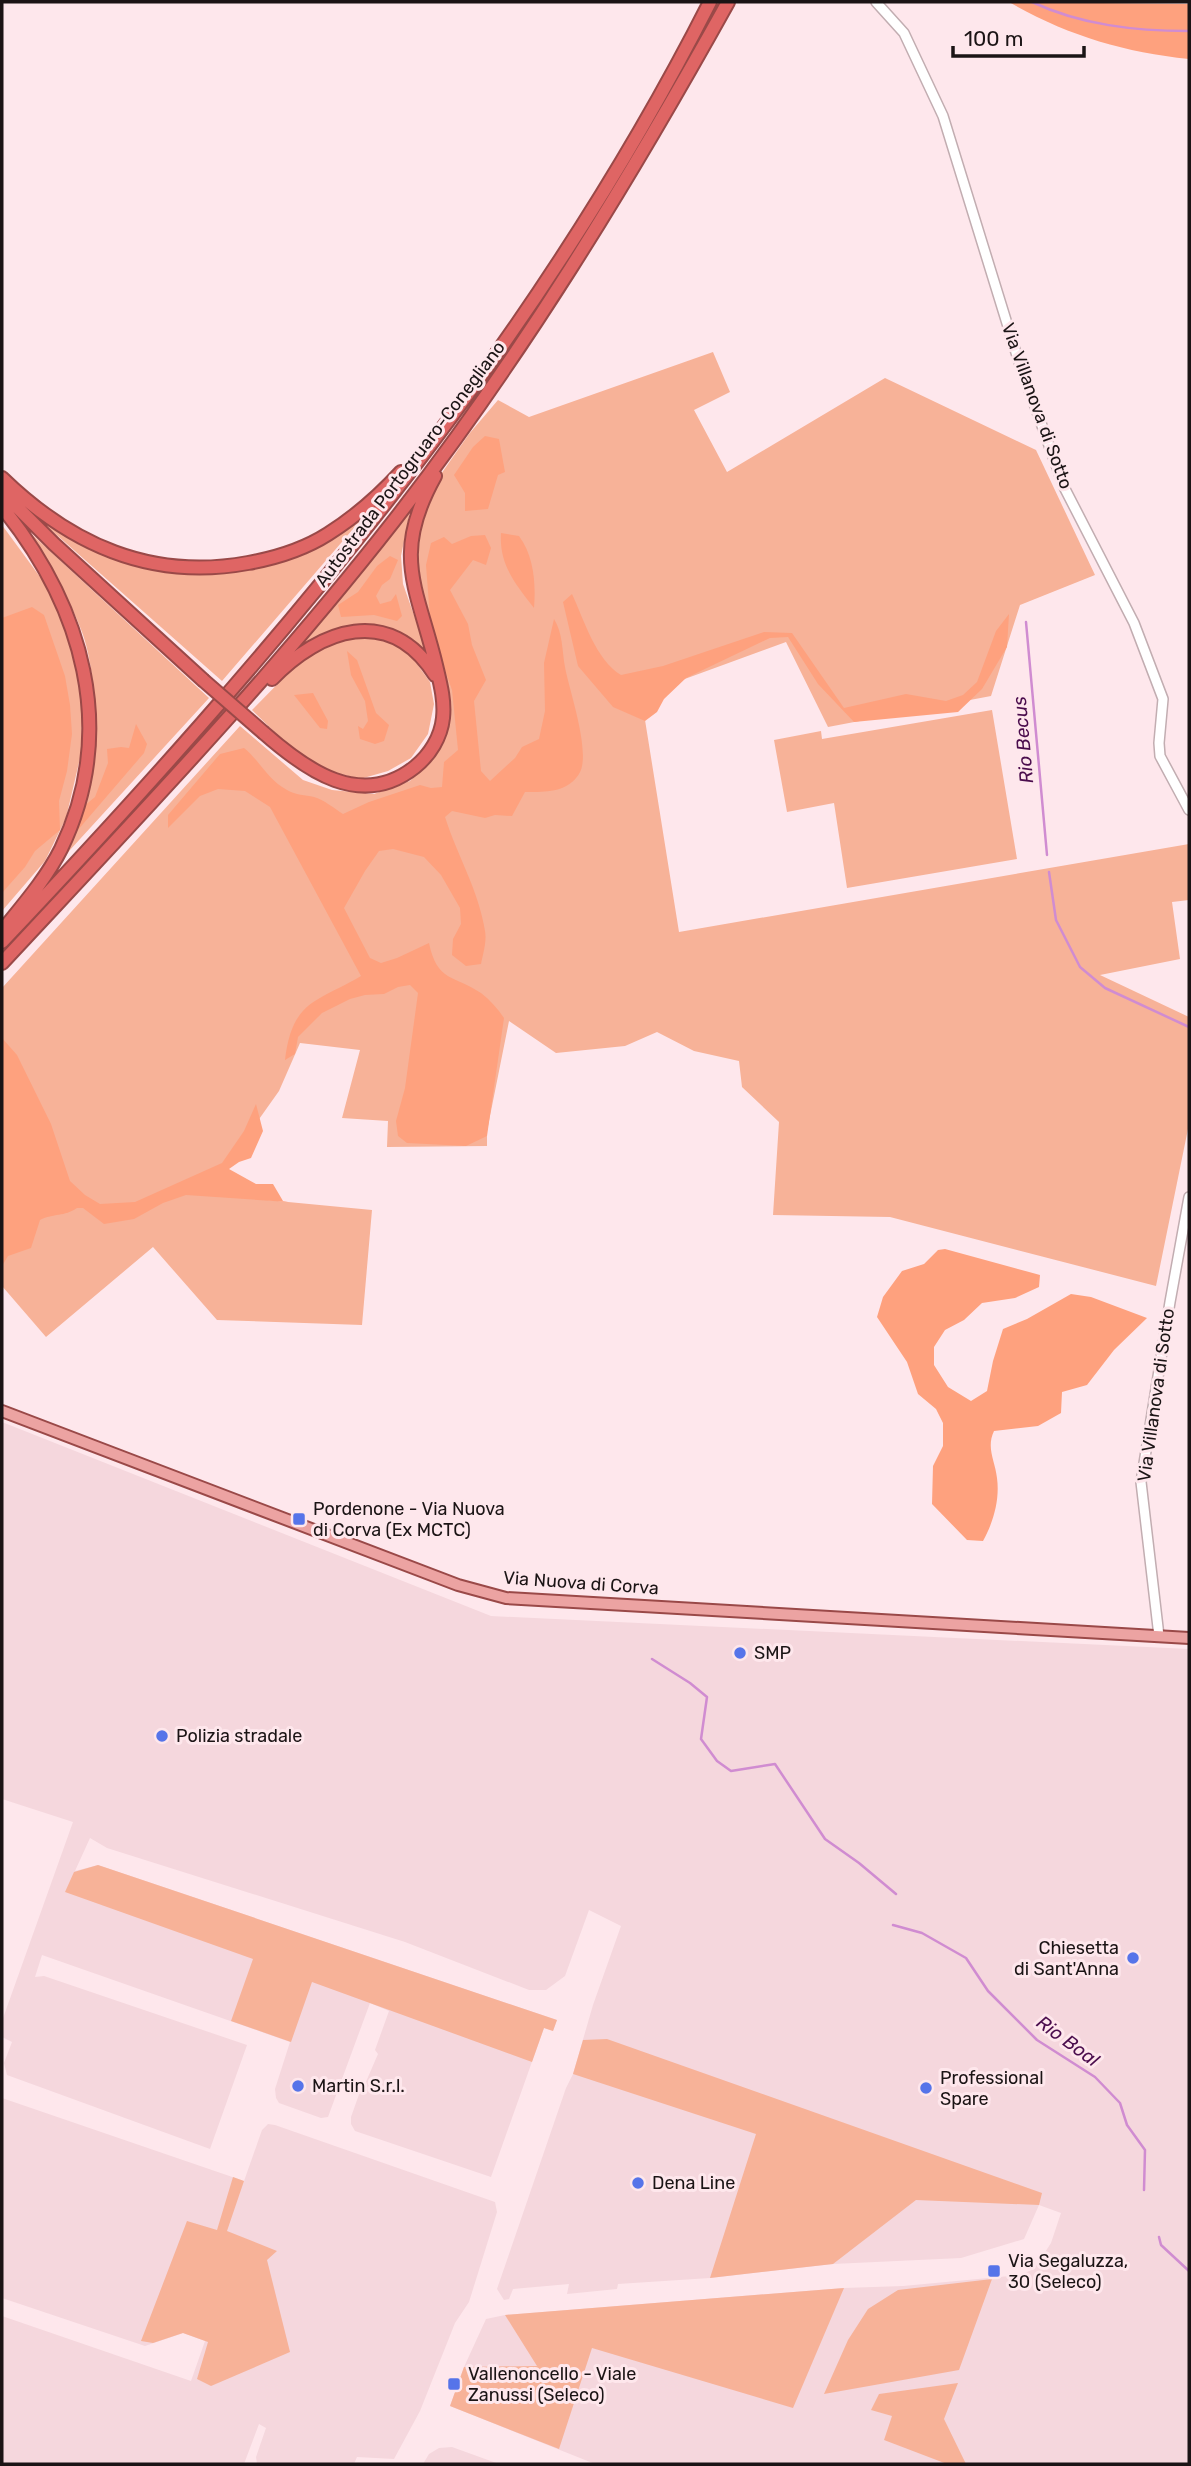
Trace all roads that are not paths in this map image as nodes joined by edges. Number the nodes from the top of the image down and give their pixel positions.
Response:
1 (710, 2) edge
2 (728, 2) edge
3 (876, 2) edge
4 (444, 426) junction
5 (461, 430) junction
6 (2, 478) edge
7 (2, 492) edge
8 (2, 507) edge
9 (441, 685) junction
10 (150, 805) junction
11 (1189, 810) edge
12 (2, 931) edge
13 (2, 942) edge
14 (2, 963) edge
15 (1189, 1197) edge
16 (2, 1411) edge
17 (1159, 1636) junction
18 (1189, 1637) edge

1 - 4 highway, Autostrada Portogruaro-Conegliano
2 - 5 highway, Autostrada Portogruaro-Conegliano
3 - 11 street, Via Villanova di Sotto
4 - 6 highway
4 - 13 highway, Autostrada Portogruaro-Conegliano
5 - 9 highway
5 - 10 highway, Autostrada Portogruaro-Conegliano
7 - 9 highway, bridge
8 - 12 highway
9 - 10 highway
10 - 14 highway, Autostrada Portogruaro-Conegliano
15 - 17 street, Via Villanova di Sotto
16 - 17 main road, Via Nuova di Corva
17 - 18 main road, Via Nuova di Corva

